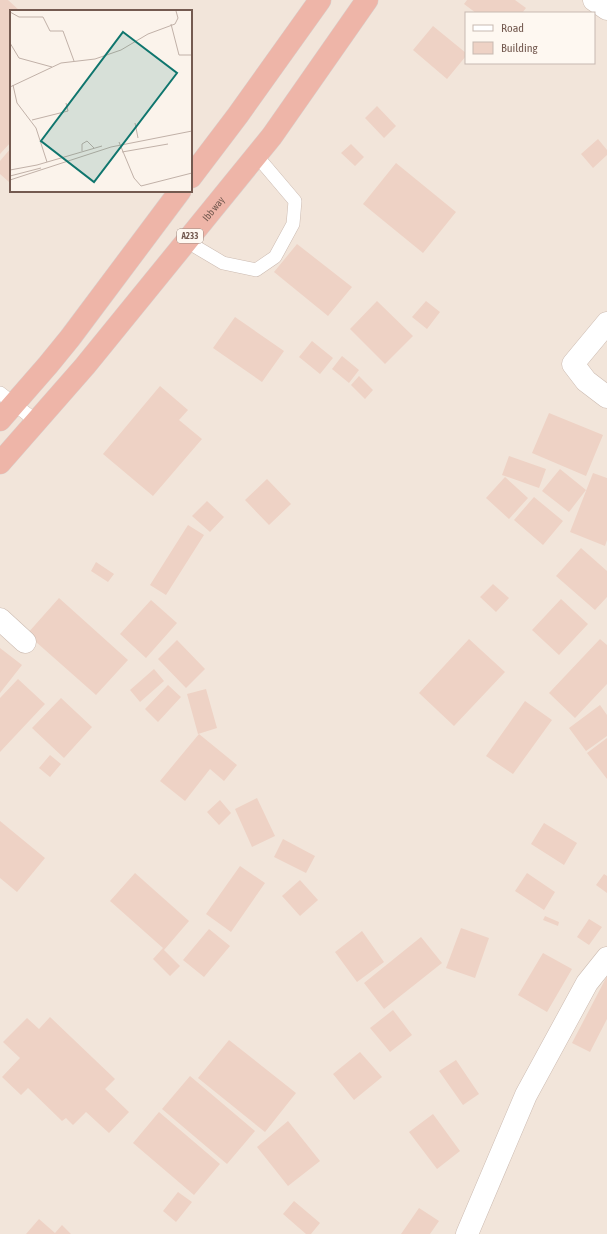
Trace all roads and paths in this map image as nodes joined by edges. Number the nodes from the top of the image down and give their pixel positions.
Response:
1 (320, 0) edge
2 (367, 0) edge
3 (594, 0) edge
4 (607, 9) edge
5 (256, 155) junction
6 (192, 176) edge
7 (179, 192) edge
8 (186, 241) junction
9 (607, 323) edge
10 (607, 397) edge
11 (7, 398) edge
12 (0, 420) edge
13 (36, 421) junction
14 (0, 463) edge
15 (0, 620) edge
16 (25, 642) dead end
17 (607, 958) edge
18 (467, 1234) edge

1 - 6 highway
2 - 5 highway, Ibb way / A233
3 - 4 street
5 - 8 highway, Ibb way / A233
5 - 8 lane
7 - 11 highway
8 - 13 highway, Ibb way / A233
9 - 10 street
11 - 12 highway
11 - 13 lane
13 - 14 highway, Ibb way / A233
15 - 16 street
17 - 18 street

